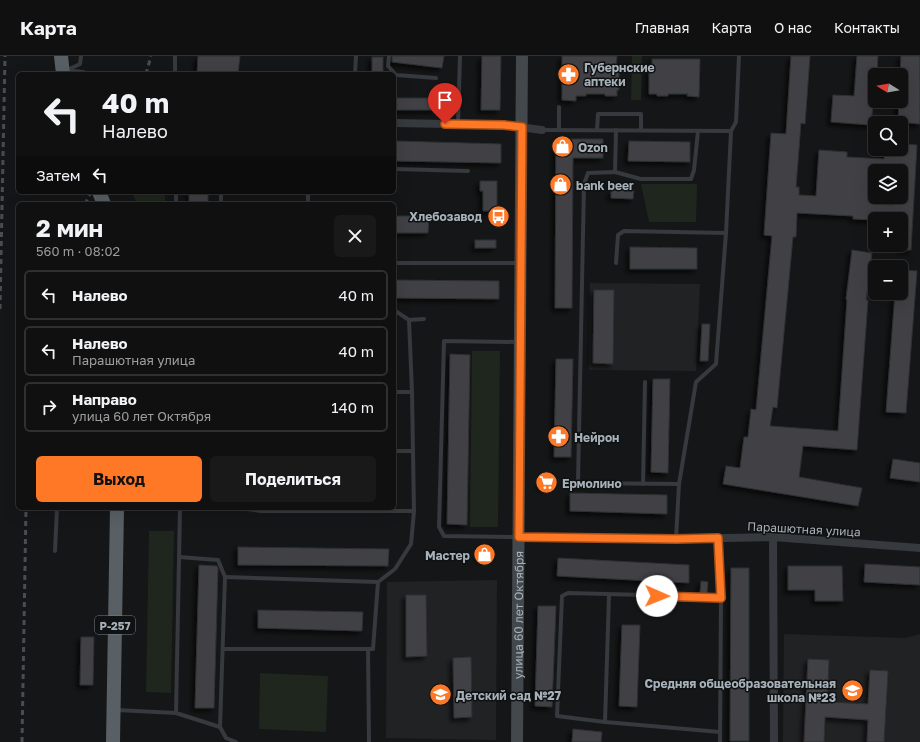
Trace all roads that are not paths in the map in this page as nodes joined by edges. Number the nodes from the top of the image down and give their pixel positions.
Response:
1 (61, 56) edge
2 (81, 56) edge
3 (175, 56) edge
4 (356, 56) edge
5 (389, 56) edge
6 (460, 56) edge
7 (522, 56) edge
8 (739, 56) edge
9 (63, 72) edge
10 (65, 72) edge
11 (175, 72) edge
12 (355, 72) edge
13 (393, 72) edge
14 (396, 75) edge
15 (436, 78) dead end
16 (559, 107) dead end
17 (396, 123) edge
18 (458, 124) junction
19 (522, 127) junction
20 (542, 130) joint
21 (558, 130) junction
22 (598, 130) junction
23 (616, 130) junction
24 (641, 130) junction
25 (698, 131) junction
26 (730, 132) junction
27 (396, 169) edge
28 (468, 171) dead end
29 (615, 172) junction
30 (726, 233) junction
31 (396, 263) edge
32 (521, 263) junction
33 (616, 263) dead end
34 (396, 311) edge
35 (424, 319) dead end
36 (408, 320) junction
37 (520, 342) junction
38 (645, 382) dead end
39 (396, 392) edge
40 (412, 392) junction
41 (396, 451) edge
42 (413, 451) junction
43 (643, 484) junction
44 (679, 484) junction
45 (57, 510) edge
46 (118, 510) edge
47 (180, 510) edge
48 (261, 510) edge
49 (414, 511) junction
50 (519, 537) junction
51 (772, 537) junction
52 (718, 538) junction
53 (676, 539) junction
54 (920, 548) edge
55 (55, 551) dead end
56 (179, 557) junction
57 (225, 577) junction
58 (378, 582) junction
59 (609, 595) junction
60 (721, 598) junction
61 (223, 649) junction
62 (368, 649) junction
63 (114, 710) junction
64 (176, 714) junction
65 (605, 722) junction
66 (220, 727) junction
67 (720, 732) junction
68 (113, 742) edge
69 (236, 742) edge
70 (369, 742) edge
71 (517, 742) edge
72 (720, 742) edge
73 (774, 742) edge

1 - 9 highway
2 - 10 lane
3 - 11 lane
4 - 12 lane
5 - 13 lane
6 - 18 lane
7 - 19 main road, улица 60 лет Октября
8 - 26 lane
14 - 15 lane
16 - 21 lane
17 - 18 street
18 - 19 street
19 - 20 street
19 - 32 main road, улица 60 лет Октября
20 - 21 lane
21 - 22 lane
22 - 23 lane
22 - 24 lane
23 - 24 lane
23 - 29 lane
24 - 25 lane
25 - 26 lane
25 - 29 lane
26 - 30 lane
27 - 28 lane
29 - 43 lane
30 - 33 lane
30 - 44 lane
31 - 32 lane
32 - 37 main road, улица 60 лет Октября
34 - 36 lane
35 - 36 lane
36 - 40 lane
37 - 50 main road, улица 60 лет Октября
37 - 50 lane
38 - 43 lane
39 - 40 lane
40 - 42 lane
41 - 42 lane
42 - 49 lane
43 - 44 lane
44 - 53 lane
45 - 55 lane
46 - 63 highway, Р-257
47 - 56 lane
48 - 49 lane
49 - 58 lane
50 - 53 street, Парашютная улица
50 - 71 main road, улица 60 лет Октября
51 - 52 street, Парашютная улица
51 - 54 street, Парашютная улица
51 - 73 street
52 - 53 street, Парашютная улица
52 - 60 lane
56 - 57 lane
56 - 64 lane
57 - 58 lane
57 - 61 lane
58 - 62 lane
59 - 60 lane
59 - 65 lane
59 - 65 lane
60 - 67 lane
61 - 62 lane
61 - 66 lane
62 - 70 lane
63 - 64 lane
63 - 68 highway, Р-257
64 - 66 lane
65 - 67 lane
66 - 69 lane
67 - 72 lane

